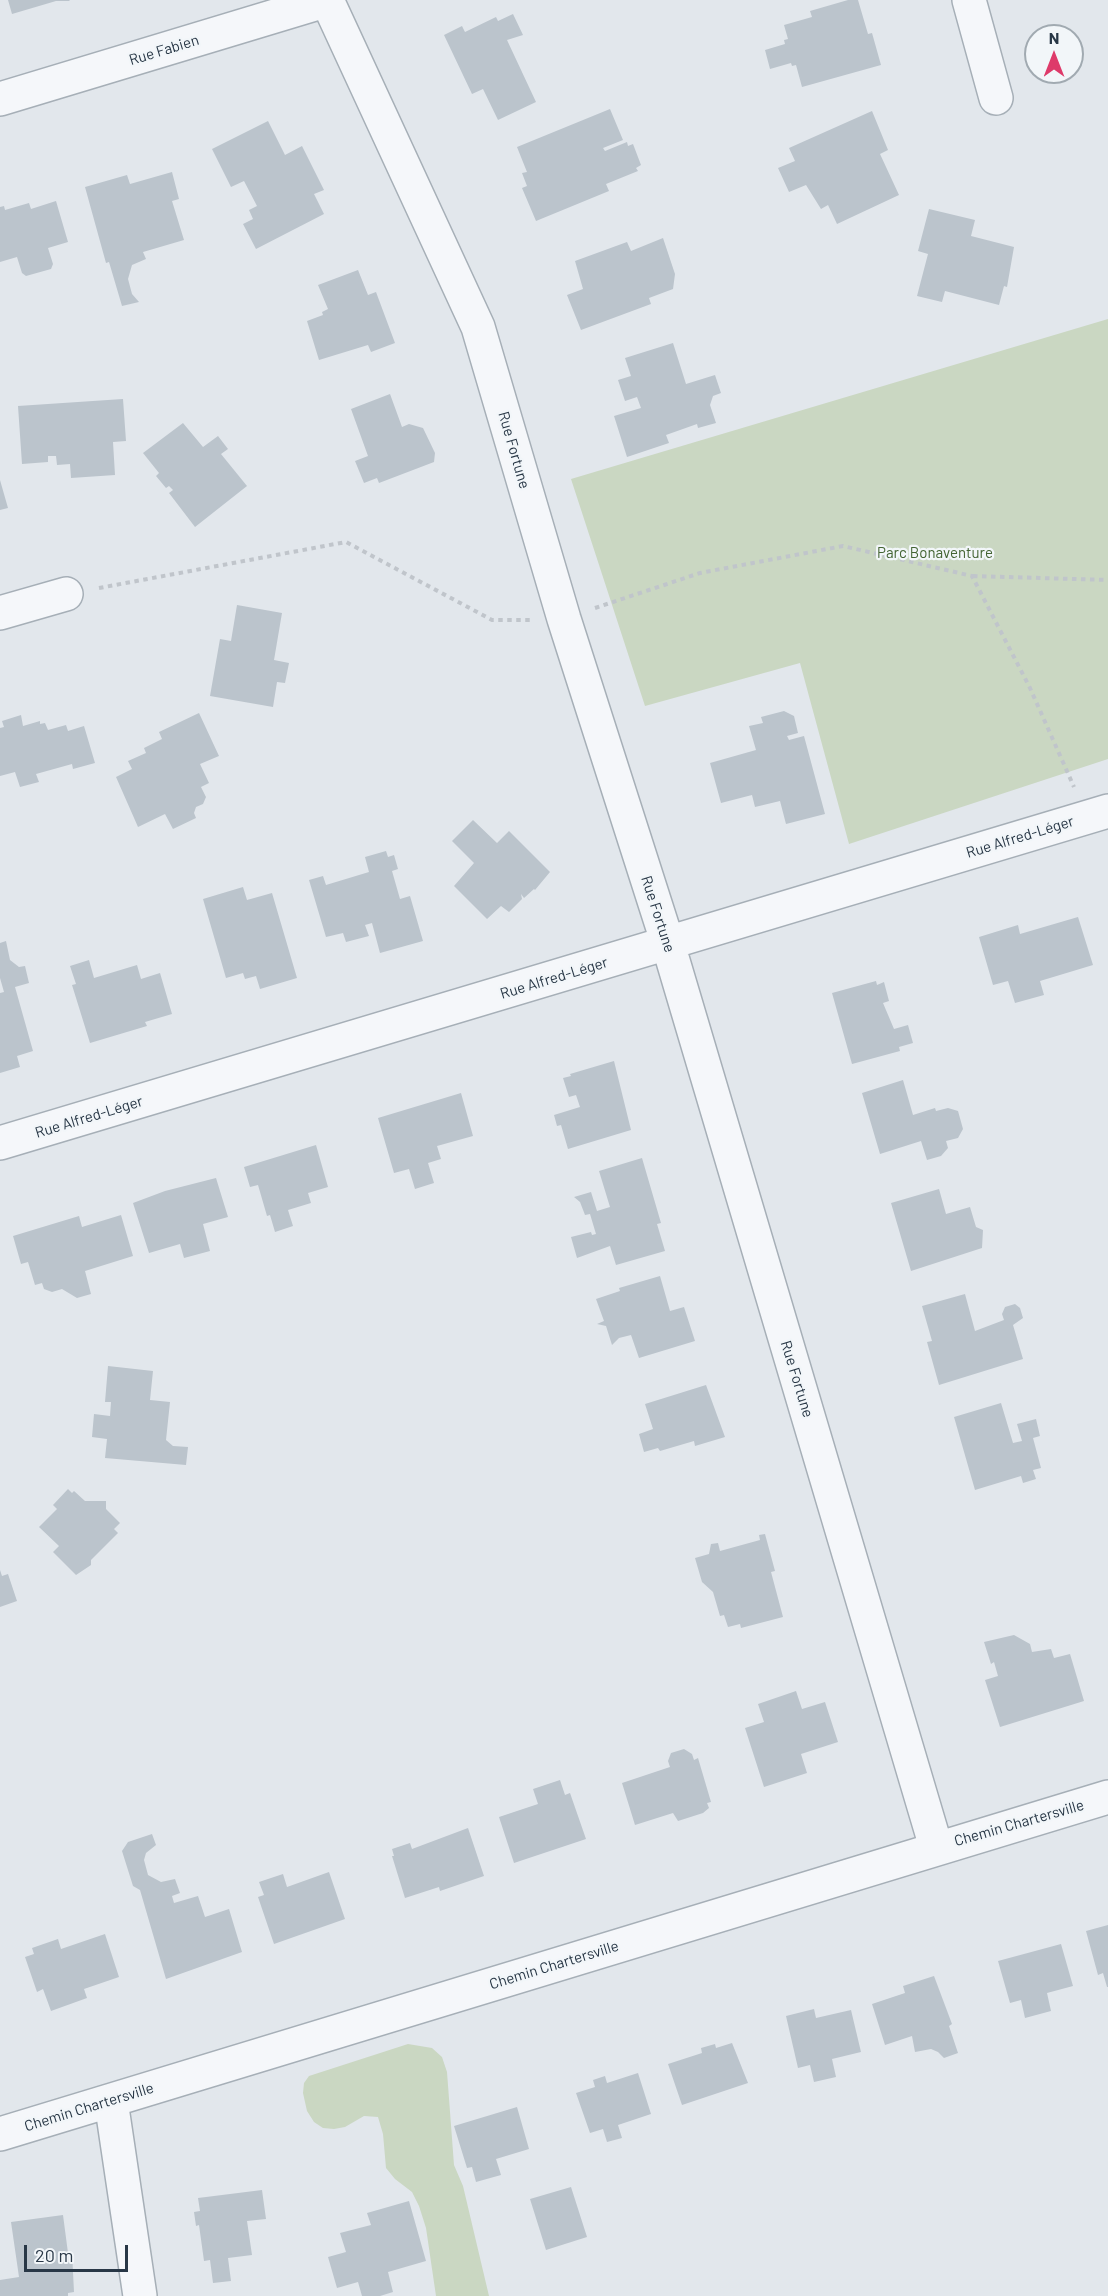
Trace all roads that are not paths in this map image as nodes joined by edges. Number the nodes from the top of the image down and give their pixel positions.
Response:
1 (328, 0) edge
2 (969, 0) edge
3 (996, 98) dead end
4 (0, 99) edge
5 (66, 594) road end
6 (0, 613) edge
7 (1098, 814) edge
8 (668, 944) junction
9 (0, 1143) edge
10 (1108, 1797) edge
11 (936, 1847) junction
12 (111, 2101) junction
13 (0, 2134) edge
14 (140, 2296) edge

1 - 4 street, Rue Fabien
1 - 8 street, Rue Fortune
2 - 3 street
5 - 6 street
7 - 8 street, Rue Alfred-Léger
8 - 9 street, Rue Alfred-Léger
8 - 11 street, Rue Fortune
10 - 11 street, Chemin Chartersville
11 - 12 street, Chemin Chartersville
12 - 13 street, Chemin Chartersville
12 - 14 street

